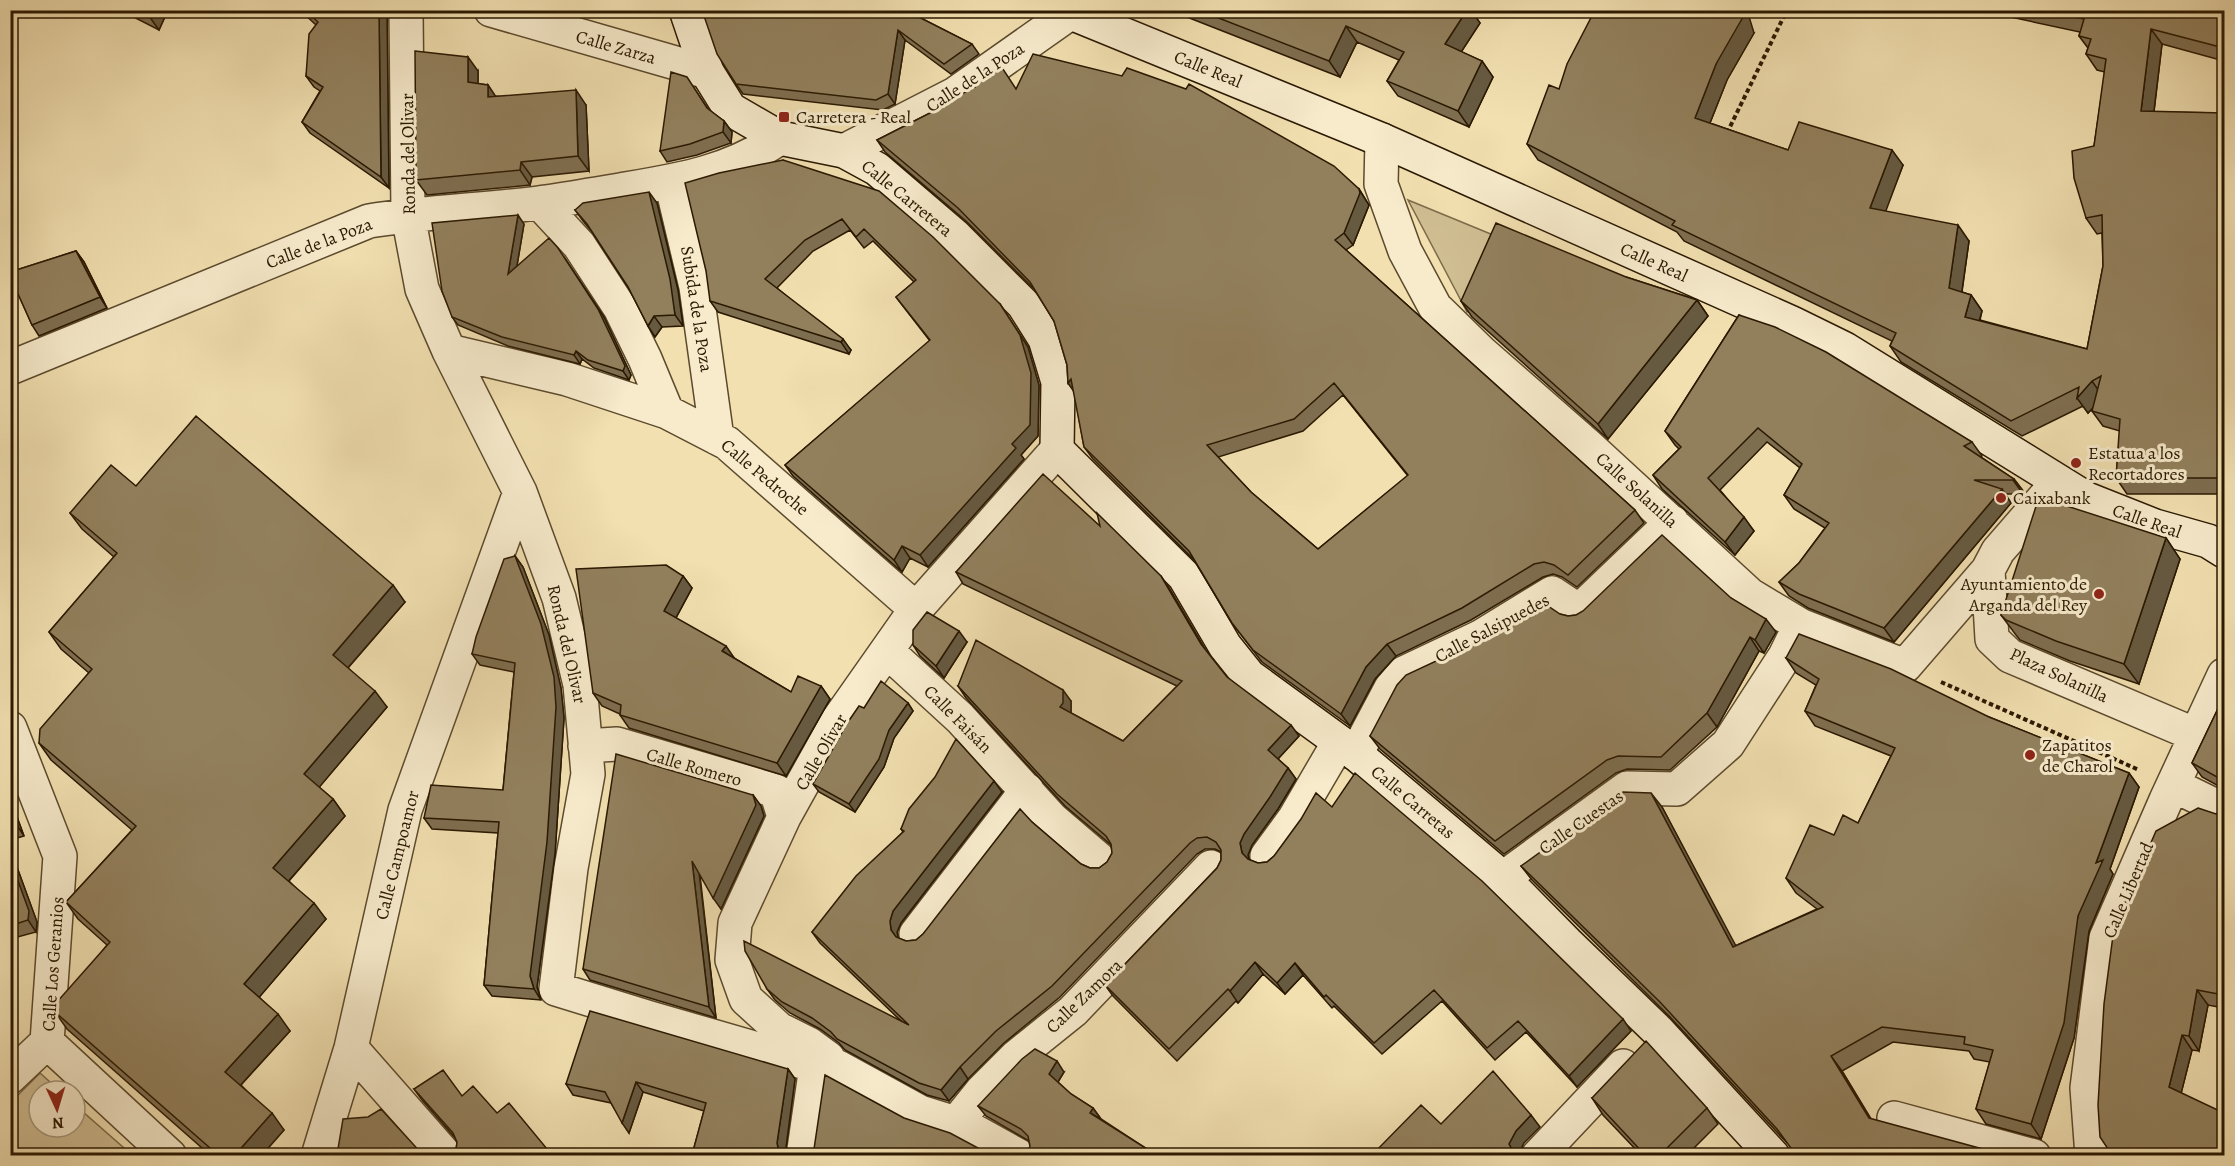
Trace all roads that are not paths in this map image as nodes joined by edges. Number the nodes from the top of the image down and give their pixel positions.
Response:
1 (406, 10) edge
2 (491, 10) edge
3 (686, 10) edge
4 (1067, 12) edge
5 (707, 72) junction
6 (780, 138) junction
7 (1382, 140) junction
8 (844, 151) junction
9 (671, 182) junction
10 (540, 203) junction
11 (408, 215) junction
12 (449, 351) junction
13 (10, 368) edge
14 (667, 412) junction
15 (717, 438) junction
16 (1058, 450) junction
17 (2058, 482) junction
18 (520, 492) junction
19 (1672, 522) junction
20 (2219, 544) edge
21 (1988, 570) junction
22 (916, 609) junction
23 (1800, 626) junction
24 (887, 651) junction
25 (2224, 675) edge
26 (10, 728) edge
27 (2196, 735) junction
28 (585, 746) junction
29 (1347, 748) junction
30 (2173, 785) junction
31 (1027, 790) junction
32 (2224, 810) edge
33 (784, 817) junction
34 (1267, 856) dead end
35 (1101, 861) dead end
36 (1210, 867) dead end
37 (1503, 878) junction
38 (916, 934) dead end
39 (1657, 1030) junction
40 (47, 1042) junction
41 (351, 1048) junction
42 (827, 1067) junction
43 (10, 1077) edge
44 (1894, 1118) dead end
45 (956, 1123) junction
46 (170, 1155) edge
47 (318, 1155) edge
48 (446, 1155) edge
49 (803, 1155) edge
50 (1019, 1155) edge
51 (1538, 1155) edge
52 (1773, 1155) edge
53 (2034, 1155) edge
54 (2092, 1155) edge

1 - 11 street, Ronda del Olivar
2 - 5 street, Calle Zarza
3 - 5 street, Calle Carretera
4 - 7 street, Calle Real
4 - 8 street, Calle de la Poza
5 - 6 street, Calle Carretera
6 - 8 street, Calle Carretera
6 - 9 street, Calle de la Poza
7 - 17 street, Calle Real
7 - 19 street, Calle Solanilla
8 - 16 street, Calle Carretera
9 - 10 street, Calle de la Poza
9 - 15 street, Subida de la Poza
10 - 11 street, Calle de la Poza
10 - 14 street
11 - 12 street, Ronda del Olivar
11 - 13 street, Calle de la Poza
12 - 14 street, Calle Pedroche
12 - 18 street, Ronda del Olivar
14 - 15 street, Calle Pedroche
15 - 22 street, Calle Pedroche
16 - 22 street, Calle Olivar
16 - 29 street, Calle Carretas
17 - 20 street, Calle Real
17 - 21 street
18 - 28 street, Ronda del Olivar
18 - 41 street, Calle Campoamor
19 - 23 street, Calle Solanilla
19 - 29 street, Calle Salsipuedes
21 - 23 street, Calle Solanilla
21 - 27 street, Plaza Solanilla
22 - 24 street, Calle Olivar
23 - 37 street, Calle Cuestas
24 - 31 street, Calle Faisán
24 - 33 street, Calle Olivar
25 - 27 street, Calle Libertad
26 - 40 street, Calle Los Geranios
27 - 30 street, Calle Libertad
28 - 33 street, Calle Romero
28 - 42 street, Ronda del Olivar
29 - 34 street
29 - 37 street, Calle Carretas
30 - 32 street
30 - 54 street, Calle Libertad
31 - 35 street, Calle Faisán
31 - 38 street
33 - 42 street, Calle Olivar
36 - 45 street, Calle Zamora
37 - 39 street, Calle Carretas
39 - 51 street
39 - 52 street, Calle Carretas
40 - 43 street
40 - 46 street, Calle Los Geranios
41 - 47 street, Calle Campoamor
41 - 48 street
42 - 45 street, Ronda del Olivar
42 - 49 street
44 - 53 street
45 - 50 street, Ronda del Olivar

